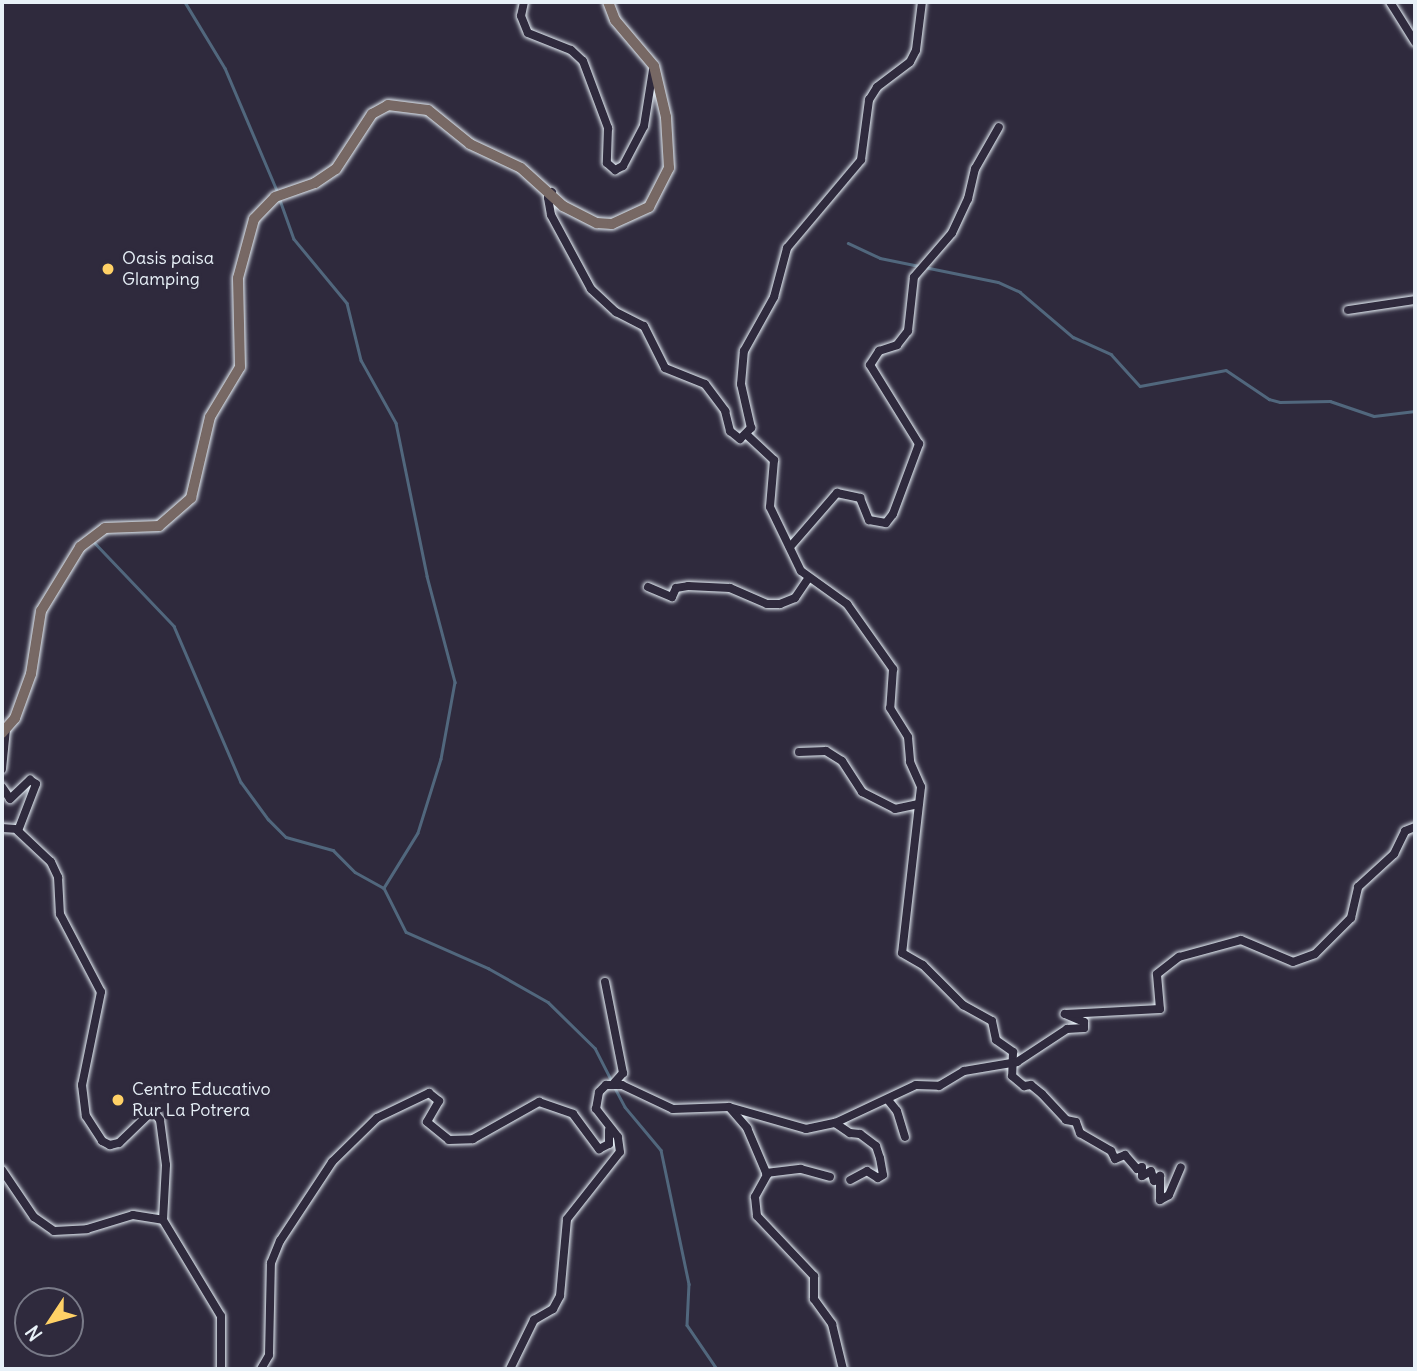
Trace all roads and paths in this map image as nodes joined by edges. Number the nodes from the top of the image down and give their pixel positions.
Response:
1 (524, 2) edge
2 (608, 2) edge
3 (922, 2) edge
4 (1390, 2) edge
5 (1415, 42) edge
6 (654, 66) junction
7 (999, 127) dead end
8 (552, 192) junction
9 (1415, 300) edge
10 (1348, 310) dead end
11 (747, 435) junction
12 (790, 547) junction
13 (808, 579) junction
14 (648, 587) dead end
15 (4, 731) edge
16 (799, 752) dead end
17 (2, 769) edge
18 (2, 787) edge
19 (918, 804) junction
20 (1415, 827) edge
21 (2, 828) edge
22 (18, 829) junction
23 (605, 982) dead end
24 (1012, 1063) junction
25 (610, 1084) junction
26 (888, 1100) junction
27 (729, 1107) junction
28 (835, 1123) junction
29 (609, 1130) junction
30 (905, 1137) dead end
31 (1181, 1167) dead end
32 (2, 1170) edge
33 (766, 1173) junction
34 (830, 1177) dead end
35 (850, 1180) dead end
36 (163, 1220) junction
37 (221, 1369) edge
38 (261, 1369) edge
39 (510, 1369) edge
40 (843, 1369) edge

1 - 6 street
2 - 6 main road
3 - 11 street
4 - 5 street
6 - 8 main road
7 - 12 street
8 - 11 street
8 - 15 main road
9 - 10 street
11 - 12 street
12 - 13 street
13 - 14 street
13 - 19 street
15 - 17 street
16 - 19 street
18 - 22 street
19 - 24 street
20 - 24 street
21 - 22 street
22 - 36 street
23 - 25 street
24 - 26 street
24 - 31 street
25 - 27 street
25 - 29 street
26 - 28 street
26 - 30 street
27 - 28 street
27 - 33 street
28 - 35 street
29 - 38 street
29 - 39 street
32 - 36 street
33 - 34 street
33 - 40 street
36 - 37 street

